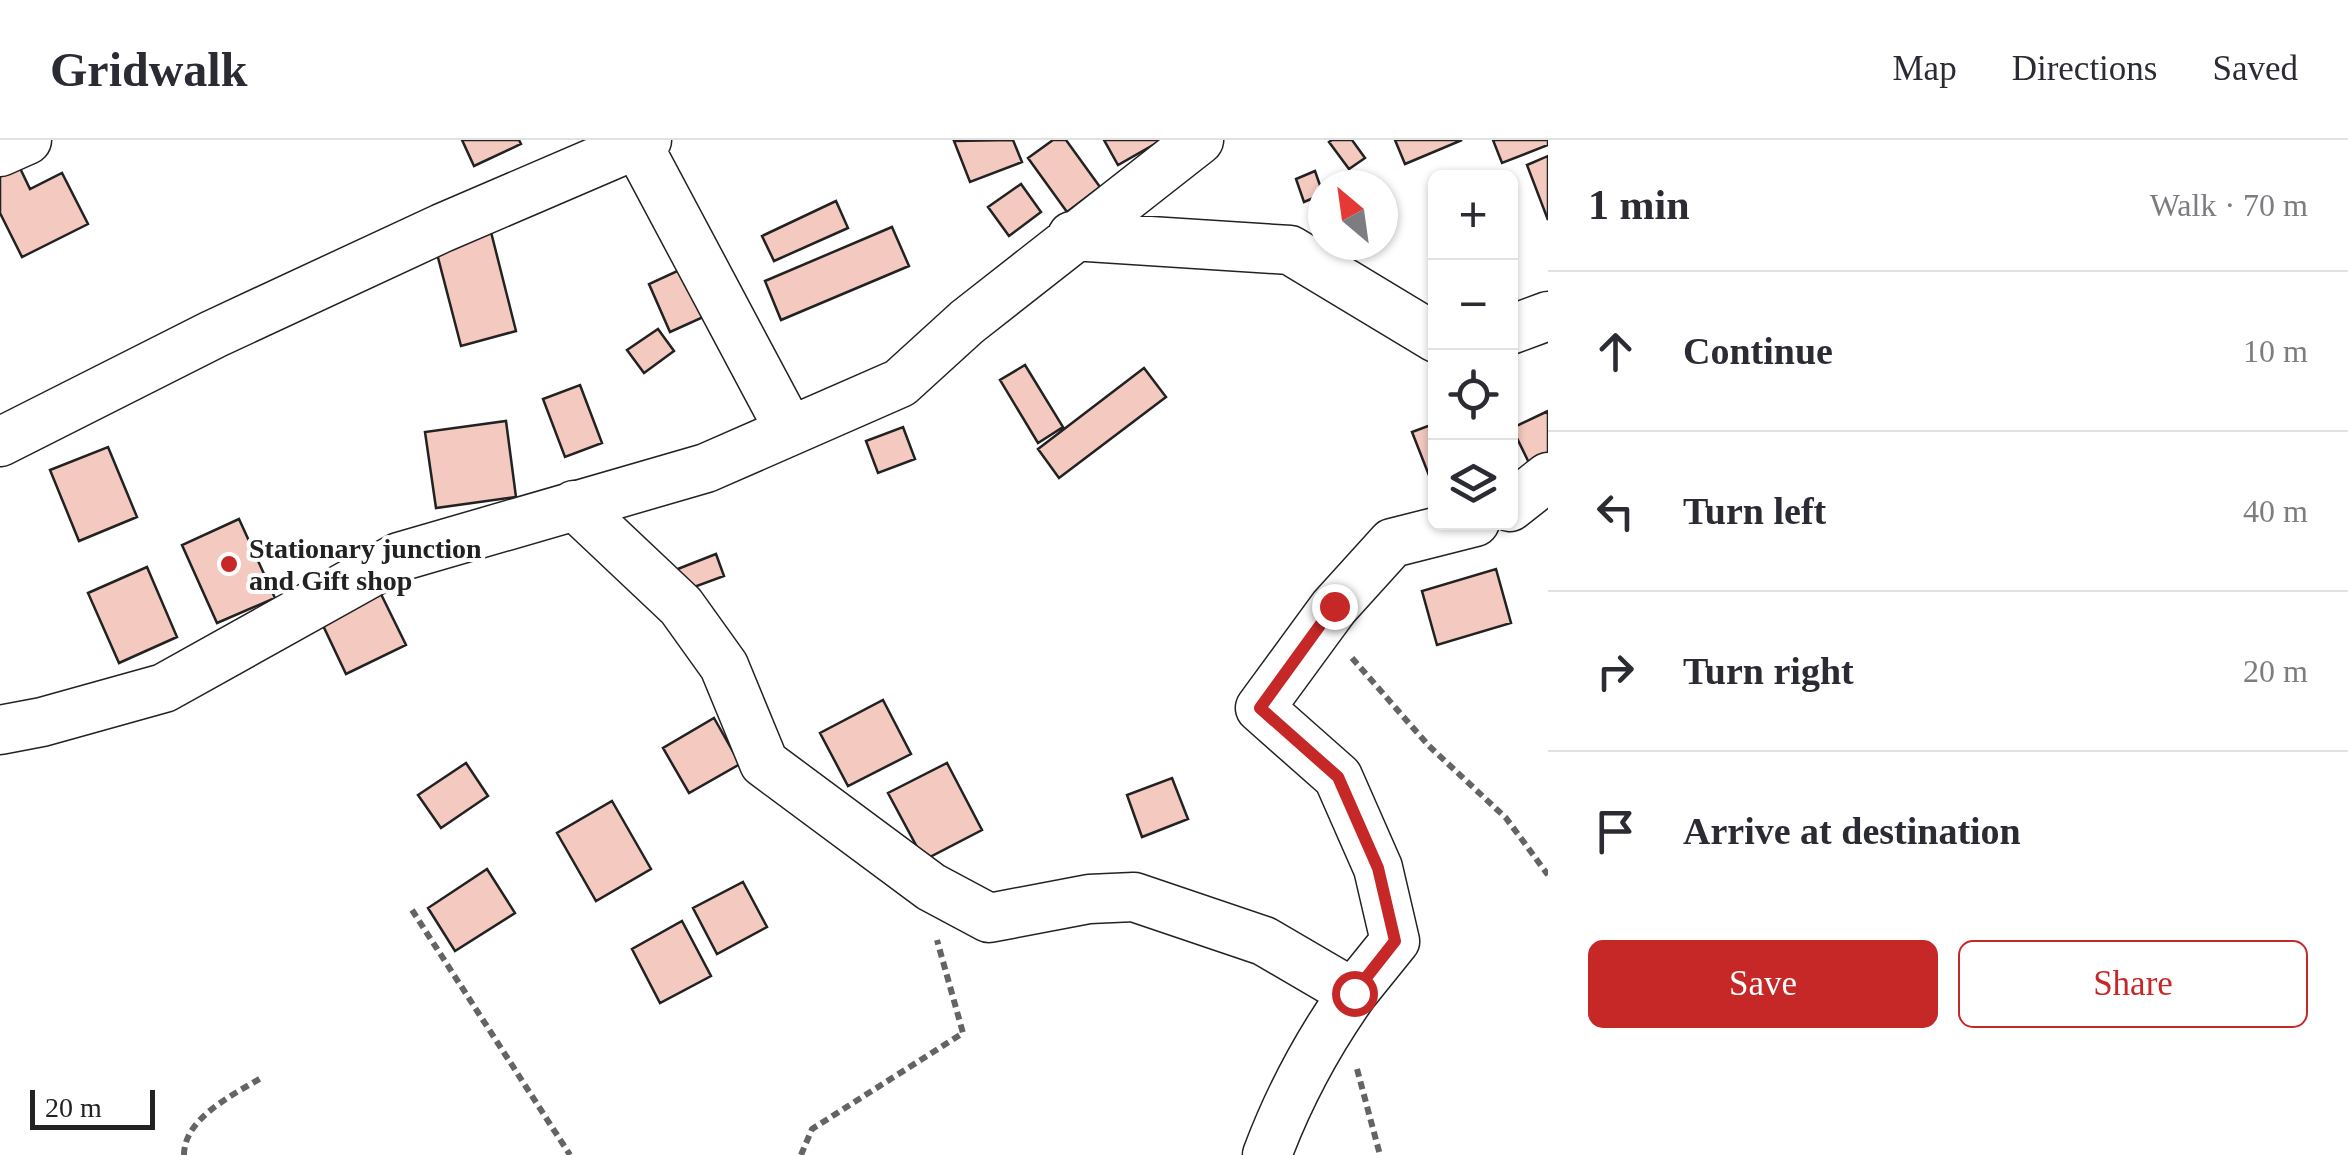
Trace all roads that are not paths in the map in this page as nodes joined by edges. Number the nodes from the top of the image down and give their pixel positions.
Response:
1 (27, 140) edge
2 (1199, 140) edge
3 (640, 142) edge
4 (0, 152) edge
5 (1072, 236) junction
6 (1548, 316) edge
7 (1518, 327) edge
8 (1428, 333) edge
9 (790, 431) junction
10 (0, 442) edge
11 (1548, 478) edge
12 (1518, 500) edge
13 (574, 505) junction
14 (1443, 530) edge
15 (0, 730) edge
16 (1347, 1002) junction
17 (1267, 1155) edge

1 - 4 street
2 - 5 street
3 - 9 street
3 - 10 street
5 - 8 street
5 - 9 street
6 - 7 street
9 - 13 street
11 - 12 street
13 - 15 street
13 - 16 street
14 - 16 street
16 - 17 street

